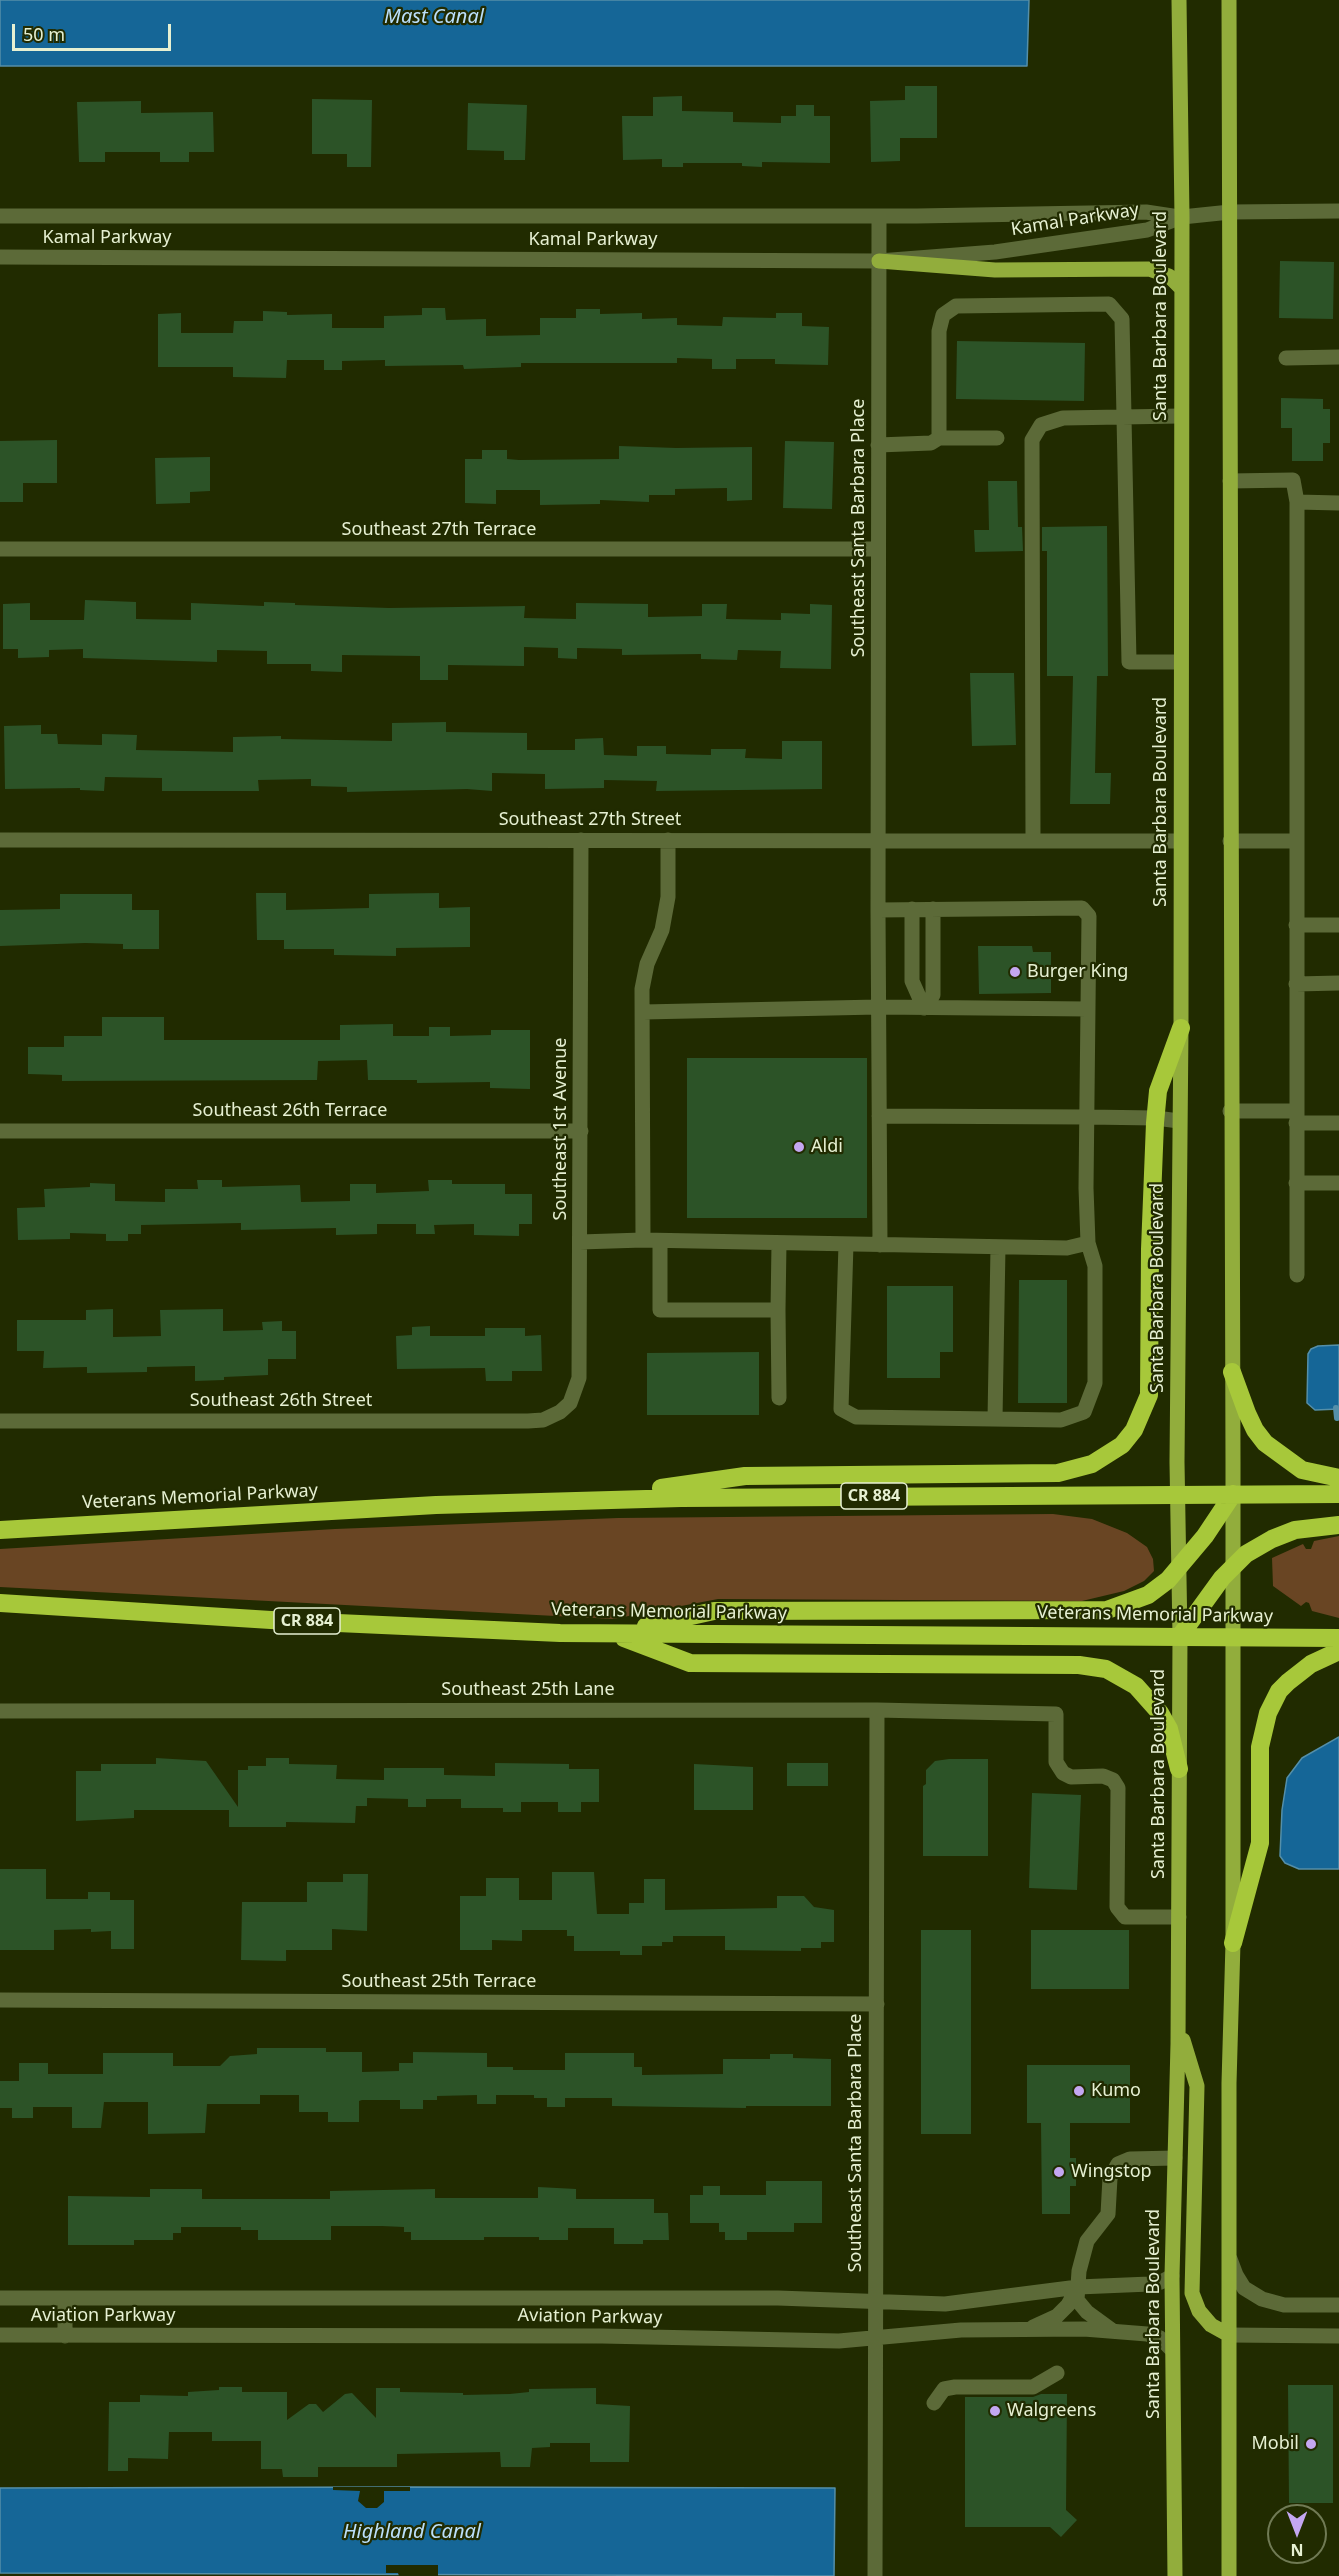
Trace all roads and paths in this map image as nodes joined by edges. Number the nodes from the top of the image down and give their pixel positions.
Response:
1 (1179, 0) edge
2 (1229, 0) edge
3 (1339, 211) edge
4 (1230, 212) junction
5 (0, 216) edge
6 (879, 216) junction
7 (1182, 217) junction
8 (0, 257) edge
9 (879, 261) junction
10 (1181, 288) junction
11 (1339, 357) edge
12 (1286, 358) dead end
13 (1180, 416) junction
14 (1123, 417) junction
15 (939, 438) junction
16 (997, 438) dead end
17 (878, 445) junction
18 (1230, 482) junction
19 (1297, 502) junction
20 (1339, 503) edge
21 (0, 549) edge
22 (878, 549) junction
23 (1180, 662) junction
24 (0, 840) edge
25 (581, 840) junction
26 (668, 840) junction
27 (878, 840) junction
28 (1034, 840) junction
29 (1180, 841) junction
30 (1230, 841) junction
31 (1296, 841) junction
32 (912, 909) junction
33 (933, 909) junction
34 (878, 910) junction
35 (1296, 926) junction
36 (1339, 926) edge
37 (1296, 984) junction
38 (1339, 984) edge
39 (878, 1007) junction
40 (924, 1008) junction
41 (1088, 1009) junction
42 (642, 1012) junction
43 (1181, 1028) junction
44 (1230, 1111) junction
45 (879, 1116) junction
46 (1087, 1117) junction
47 (1295, 1117) junction
48 (1155, 1118) junction
49 (1179, 1121) junction
50 (1339, 1123) edge
51 (0, 1131) edge
52 (581, 1131) junction
53 (1296, 1183) junction
54 (1339, 1183) edge
55 (643, 1240) junction
56 (660, 1241) junction
57 (580, 1242) junction
58 (778, 1243) junction
59 (1088, 1243) junction
60 (846, 1244) junction
61 (880, 1245) junction
62 (998, 1247) junction
63 (1297, 1275) dead end
64 (778, 1310) junction
65 (1232, 1372) junction
66 (778, 1398) dead end
67 (560, 1412) joint
68 (995, 1419) junction
69 (0, 1421) edge
70 (1339, 1478) edge
71 (1178, 1494) junction
72 (1233, 1494) junction
73 (1339, 1494) edge
74 (570, 1501) junction
75 (1339, 1525) edge
76 (0, 1530) edge
77 (1179, 1567) junction
78 (1233, 1568) junction
79 (0, 1603) edge
80 (614, 1634) junction
81 (1180, 1636) junction
82 (1233, 1637) junction
83 (1339, 1638) edge
84 (1339, 1651) edge
85 (877, 1710) junction
86 (0, 1711) edge
87 (1179, 1769) junction
88 (1179, 1917) junction
89 (1233, 1943) junction
90 (0, 2000) edge
91 (877, 2004) junction
92 (1178, 2026) junction
93 (1175, 2158) junction
94 (1229, 2256) junction
95 (1172, 2276) junction
96 (1078, 2287) junction
97 (0, 2298) edge
98 (65, 2298) junction
99 (874, 2303) junction
100 (1339, 2305) edge
101 (1025, 2330) junction
102 (1113, 2331) junction
103 (1229, 2335) junction
104 (0, 2336) edge
105 (65, 2336) junction
106 (875, 2336) junction
107 (1339, 2336) edge
108 (1172, 2350) junction
109 (1057, 2373) dead end
110 (934, 2403) dead end
111 (875, 2576) edge
112 (1175, 2576) edge
113 (1229, 2576) edge

1 - 7 main road, Santa Barbara Boulevard
2 - 4 main road
3 - 4 street, Kamal Parkway
4 - 7 street, Kamal Parkway
4 - 18 main road
5 - 6 street, Kamal Parkway
6 - 7 street, Kamal Parkway
6 - 9 street, Southeast Santa Barbara Place
7 - 9 street, Kamal Parkway
7 - 10 main road, Santa Barbara Boulevard
8 - 9 street, Kamal Parkway
9 - 10 main road
9 - 17 street, Southeast Santa Barbara Place
10 - 13 main road, Santa Barbara Boulevard
11 - 12 street
13 - 14 street
13 - 23 main road, Santa Barbara Boulevard
14 - 15 street
14 - 23 street
14 - 28 street
15 - 16 street
15 - 17 street
17 - 22 street, Southeast Santa Barbara Place
18 - 19 street
18 - 30 main road
19 - 20 street
19 - 31 street
21 - 22 street, Southeast 27th Terrace
22 - 27 street, Southeast Santa Barbara Place
23 - 29 main road, Santa Barbara Boulevard
24 - 25 street, Southeast 27th Street
25 - 26 street, Southeast 27th Street
25 - 52 street, Southeast 1st Avenue
26 - 27 street, Southeast 27th Street
26 - 42 street
27 - 28 street, Southeast 27th Street
27 - 34 street, Southeast Santa Barbara Place
28 - 29 street, Southeast 27th Street
29 - 43 main road, Santa Barbara Boulevard
30 - 31 street
30 - 44 main road
31 - 35 street
32 - 33 street
32 - 34 street
32 - 40 street
33 - 40 street
33 - 41 street
34 - 39 street, Southeast Santa Barbara Place
35 - 36 street
35 - 37 street
37 - 38 street
37 - 47 street
39 - 40 street
39 - 42 street
39 - 45 street, Southeast Santa Barbara Place
40 - 41 street
41 - 46 street
42 - 55 street
43 - 48 highway
43 - 49 main road, Santa Barbara Boulevard
44 - 47 street
44 - 65 main road
45 - 46 street
45 - 61 street, Southeast Santa Barbara Place
46 - 48 street
46 - 59 street
47 - 50 street
47 - 53 street
48 - 49 street
48 - 74 highway
49 - 71 main road, Santa Barbara Boulevard
51 - 52 street, Southeast 26th Terrace
52 - 57 street, Southeast 1st Avenue
53 - 54 street
53 - 63 street
55 - 56 street
55 - 57 street
56 - 58 street
56 - 64 street
57 - 67 street, Southeast 1st Avenue
58 - 60 street
58 - 64 street
59 - 62 street
59 - 68 street
60 - 61 street
60 - 68 street
61 - 62 street
62 - 68 street
64 - 66 street
65 - 70 highway
65 - 72 main road
67 - 69 street, Southeast 26th Street
71 - 72 highway, Veterans Memorial Parkway / CR 884
71 - 74 highway, Veterans Memorial Parkway / CR 884
71 - 77 main road, Santa Barbara Boulevard
72 - 73 highway, Veterans Memorial Parkway / CR 884
72 - 77 highway
72 - 78 main road
74 - 76 highway, Veterans Memorial Parkway / CR 884
75 - 78 highway
77 - 80 highway
77 - 81 main road, Santa Barbara Boulevard
78 - 81 highway
78 - 82 main road
79 - 80 highway, Veterans Memorial Parkway / CR 884
80 - 81 highway, Veterans Memorial Parkway / CR 884
80 - 87 highway
81 - 82 highway, Veterans Memorial Parkway / CR 884
81 - 87 main road, Santa Barbara Boulevard
82 - 83 highway, Veterans Memorial Parkway / CR 884
82 - 89 main road
84 - 89 highway
85 - 86 street, Southeast 25th Lane
85 - 88 street, Southeast 25th Lane
85 - 91 street, Southeast Santa Barbara Place
87 - 88 main road, Santa Barbara Boulevard
88 - 92 main road, Santa Barbara Boulevard
89 - 94 main road
90 - 91 street, Southeast 25th Terrace
91 - 99 street, Southeast Santa Barbara Place
92 - 93 main road, Santa Barbara Boulevard
92 - 103 main road
93 - 95 main road, Santa Barbara Boulevard
93 - 96 street
94 - 100 street
94 - 103 main road
95 - 96 street, Aviation Parkway
95 - 108 main road, Santa Barbara Boulevard
96 - 99 street, Aviation Parkway
96 - 101 street
96 - 102 street
97 - 98 street, Aviation Parkway
98 - 99 street, Aviation Parkway
98 - 105 street
99 - 106 street, Southeast Santa Barbara Place
101 - 102 street, Aviation Parkway
101 - 106 street, Aviation Parkway
102 - 108 street, Aviation Parkway
103 - 107 street
103 - 113 main road
104 - 105 street, Aviation Parkway
105 - 106 street, Aviation Parkway
106 - 111 street, Southeast Santa Barbara Place
108 - 112 main road, Santa Barbara Boulevard
109 - 110 street

